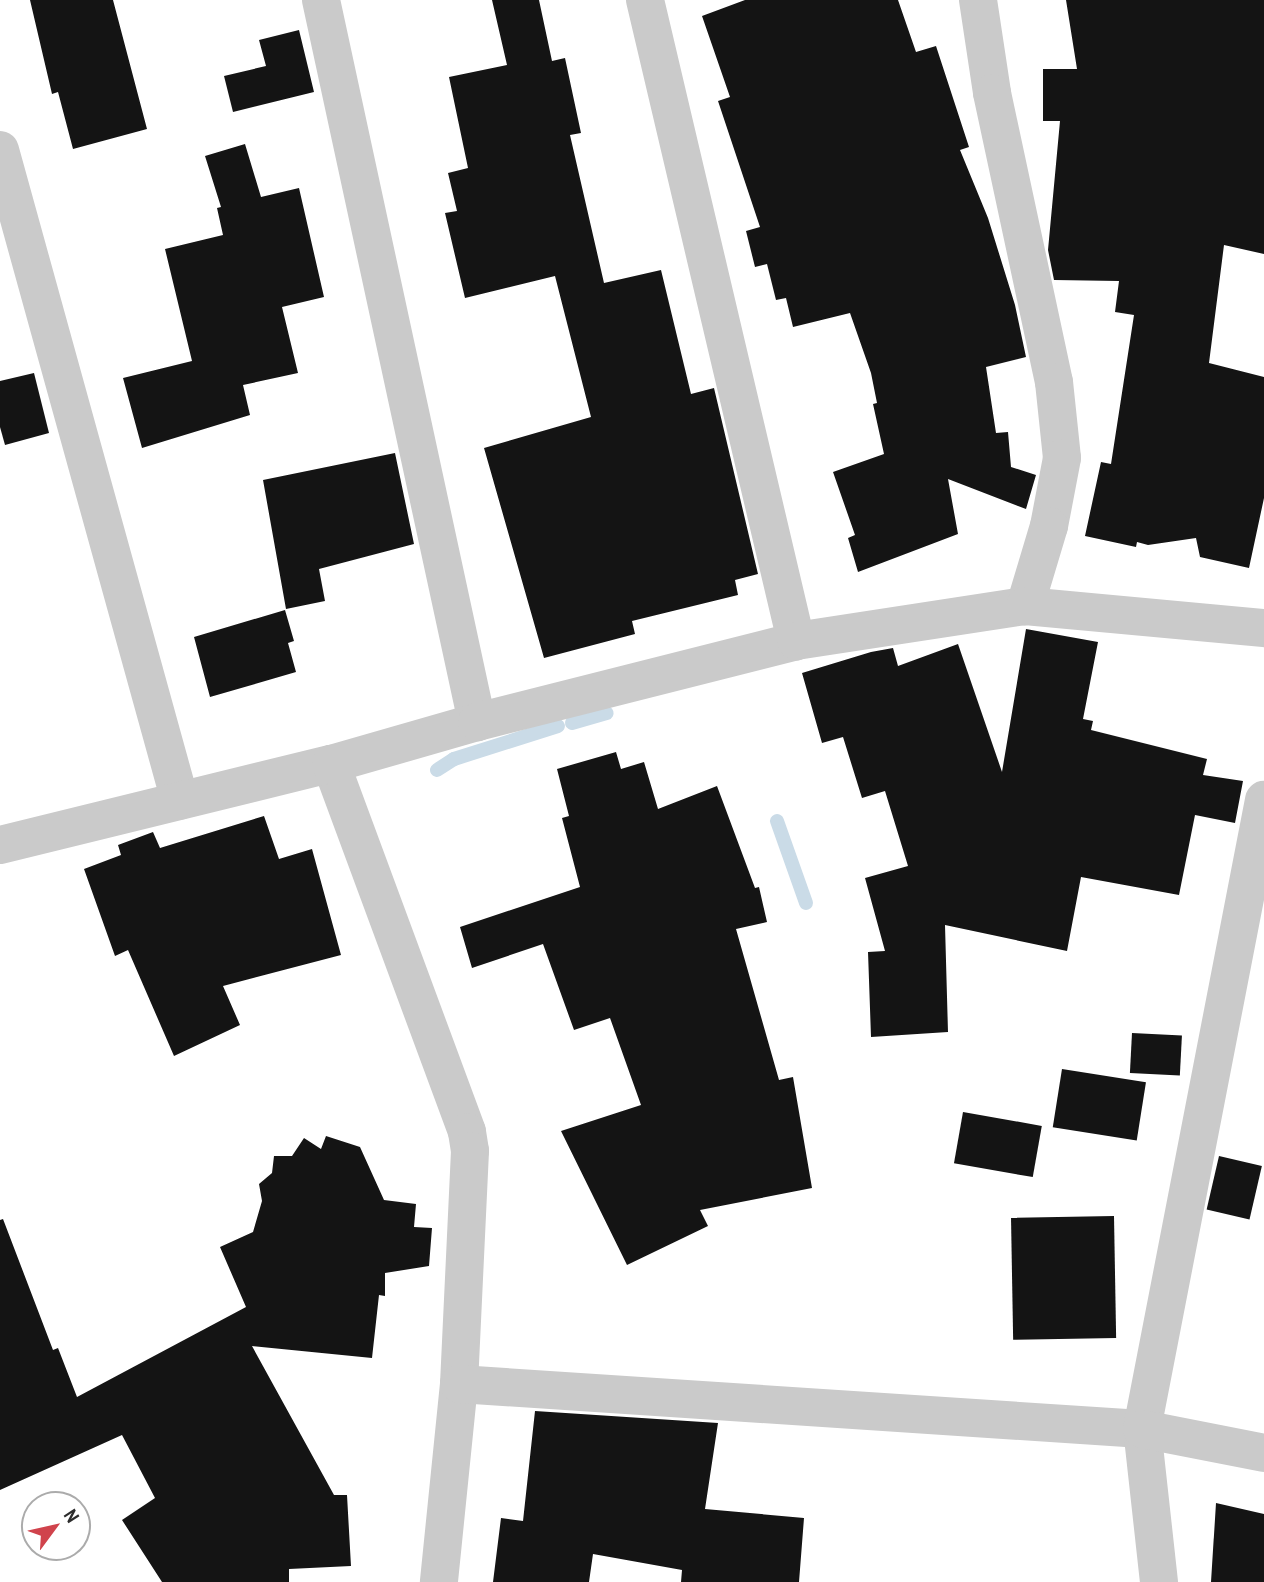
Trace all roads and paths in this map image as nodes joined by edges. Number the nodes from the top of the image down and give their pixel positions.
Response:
1 (321, 0) edge
2 (645, 0) edge
3 (978, 0) edge
4 (0, 150) edge
5 (1025, 606) junction
6 (1264, 628) edge
7 (796, 641) junction
8 (477, 722) junction
9 (331, 764) junction
10 (1264, 800) edge
11 (180, 801) junction
12 (0, 845) edge
13 (459, 1384) junction
14 (1142, 1429) junction
15 (1264, 1453) edge
16 (439, 1582) edge
17 (1159, 1582) edge

1 - 8 street
2 - 7 street
3 - 5 street
4 - 11 street
5 - 6 street
5 - 7 street
7 - 8 street
8 - 9 street
9 - 11 street
9 - 13 street
10 - 14 street
11 - 12 street
13 - 14 street
13 - 16 street
14 - 15 street
14 - 17 street

